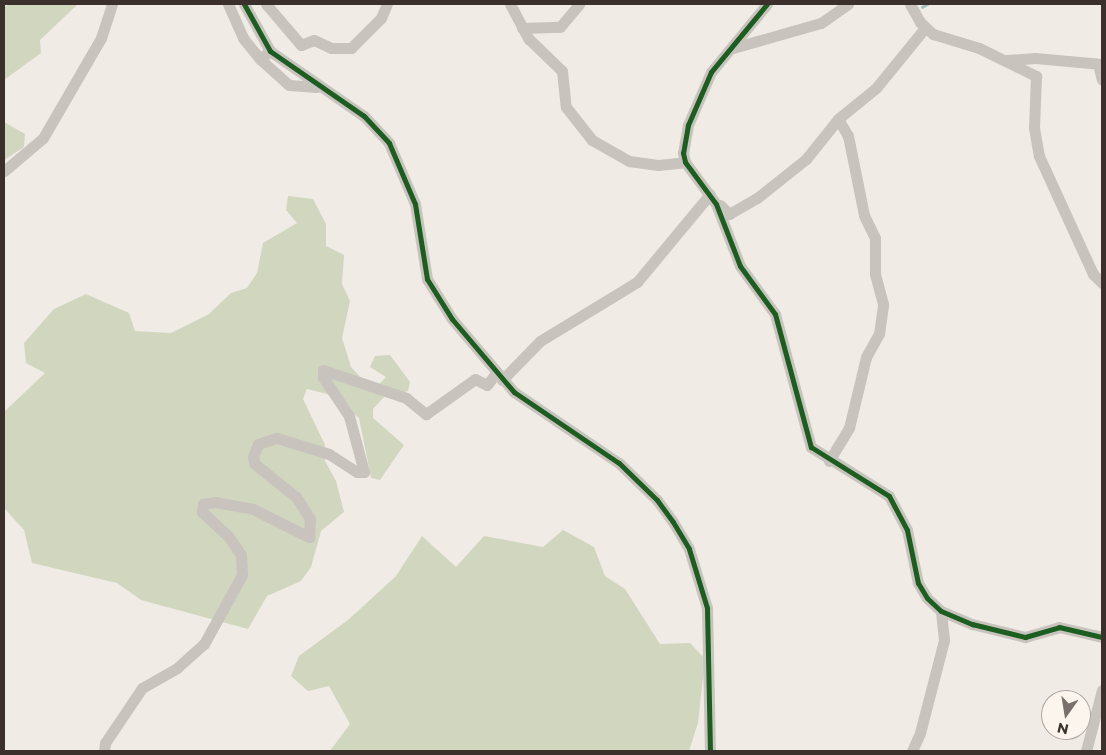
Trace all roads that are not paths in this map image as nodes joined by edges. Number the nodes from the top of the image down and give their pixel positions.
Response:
1 (112, 4) edge
2 (228, 4) edge
3 (244, 4) edge
4 (266, 4) edge
5 (387, 4) edge
6 (510, 4) edge
7 (580, 4) edge
8 (767, 4) edge
9 (848, 4) edge
10 (910, 4) edge
11 (522, 28) junction
12 (925, 28) junction
13 (730, 50) junction
14 (270, 51) junction
15 (260, 59) junction
16 (1007, 60) junction
17 (1100, 64) edge
18 (1102, 80) edge
19 (318, 87) junction
20 (838, 119) junction
21 (685, 162) junction
22 (4, 171) edge
23 (713, 199) junction
24 (1102, 283) edge
25 (499, 377) junction
26 (829, 461) junction
27 (941, 610) junction
28 (1102, 637) edge
29 (1102, 690) edge
30 (104, 751) edge
31 (710, 751) edge
32 (912, 751) edge
33 (1086, 751) edge

1 - 22 street
2 - 15 street
3 - 14 street
4 - 5 street
6 - 11 street
7 - 11 street
8 - 13 street
9 - 13 street
10 - 12 street
11 - 21 street
12 - 16 street
12 - 20 street
13 - 21 street
14 - 15 street
14 - 19 street
15 - 19 street
16 - 17 street
16 - 24 street
17 - 18 street
19 - 25 street
20 - 23 street
20 - 26 street
21 - 23 street
23 - 25 street
23 - 26 street
25 - 30 street
25 - 31 street
26 - 27 street
27 - 28 street
27 - 32 street
29 - 33 street

